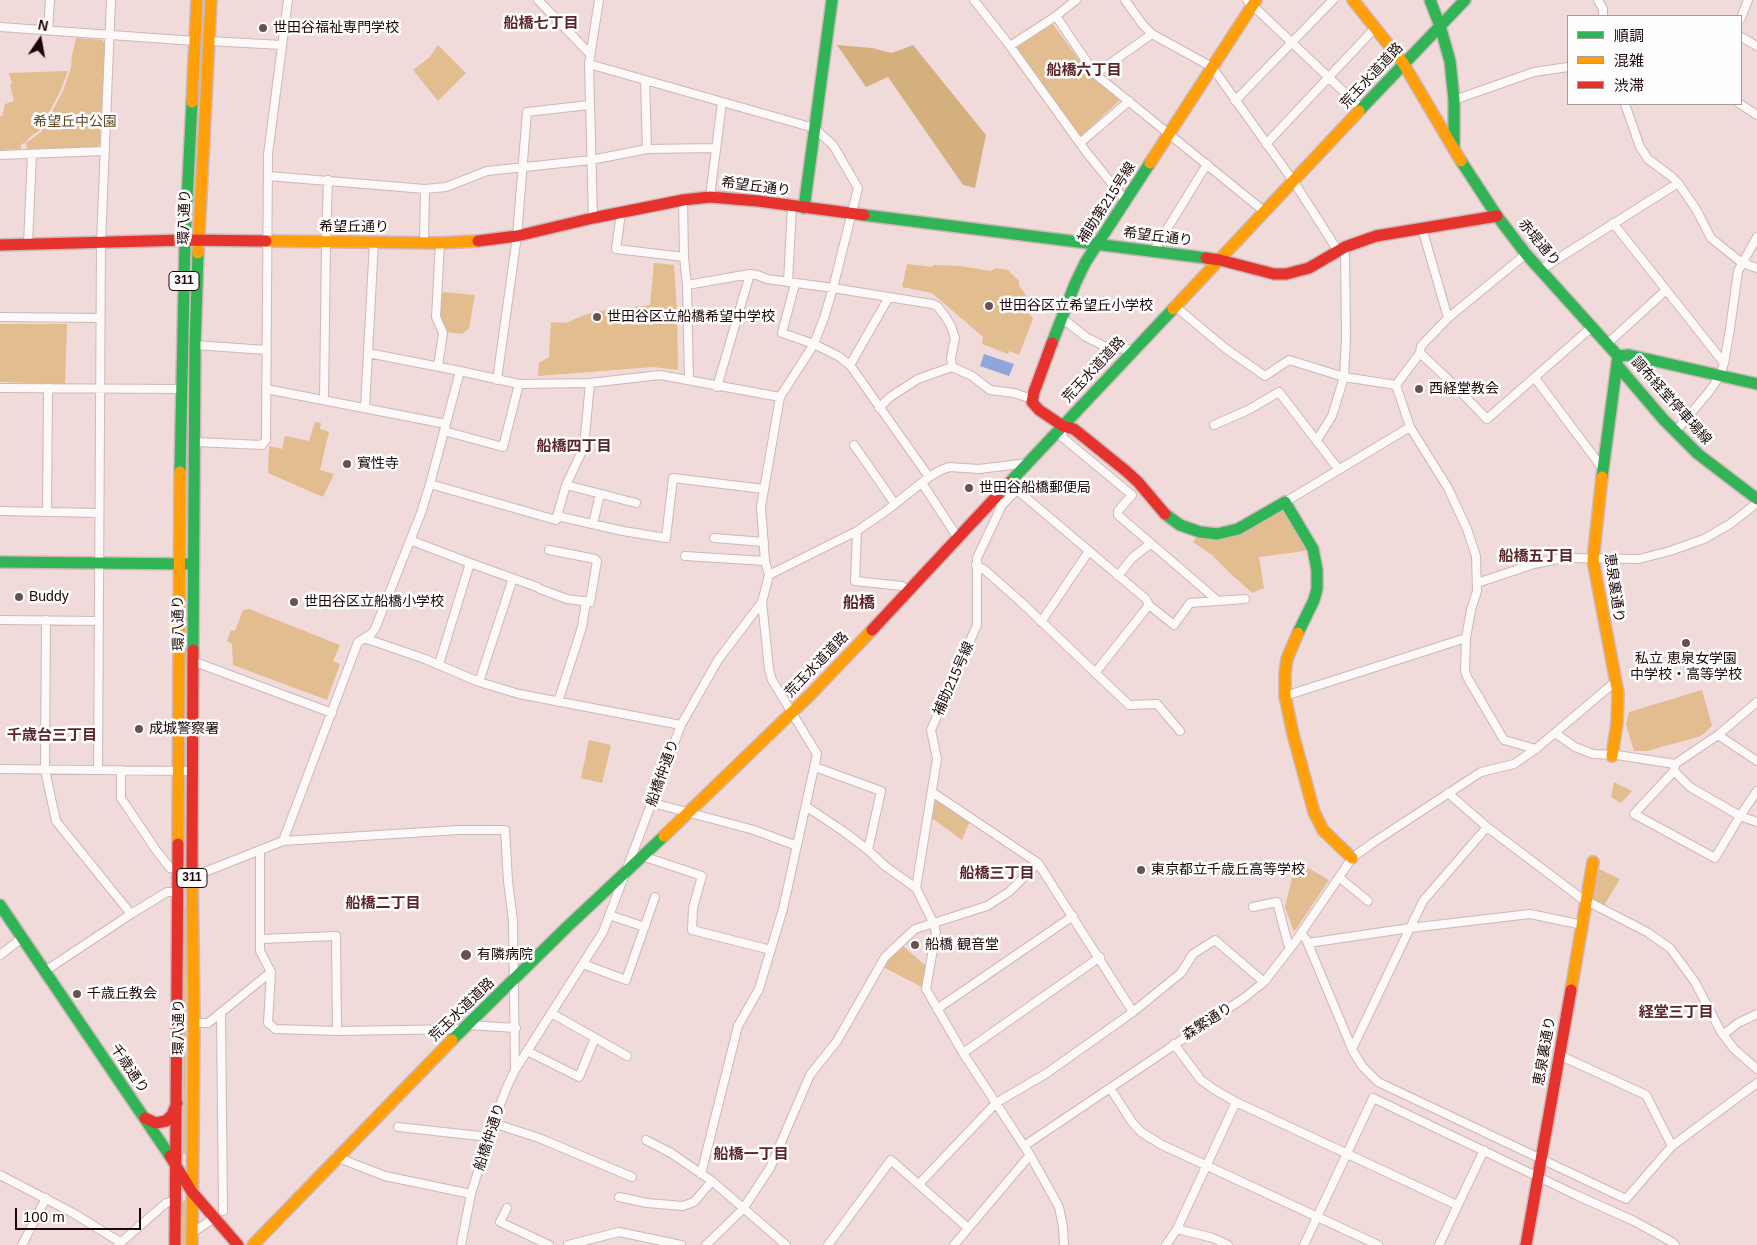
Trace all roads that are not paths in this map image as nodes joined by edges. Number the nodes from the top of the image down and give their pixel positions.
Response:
1 (50, 0) edge
2 (110, 0) edge
3 (197, 0) edge
4 (211, 0) edge
5 (288, 0) edge
6 (538, 0) edge
7 (599, 0) edge
8 (974, 0) edge
9 (1076, 0) edge
10 (1125, 0) edge
11 (1332, 0) edge
12 (1353, 0) edge
13 (1430, 0) edge
14 (1465, 0) edge
15 (1598, 0) edge
16 (1748, 0) edge
17 (1252, 2) edge
18 (831, 4) edge
19 (1604, 15) edge
20 (1742, 15) edge
21 (1056, 16) junction
22 (1440, 26) junction
23 (0, 27) edge
24 (1375, 28) junction
25 (48, 31) junction
26 (1152, 34) junction
27 (108, 36) junction
28 (1742, 38) edge
29 (194, 41) junction
30 (209, 41) junction
31 (1292, 42) junction
32 (282, 45) junction
33 (1010, 46) junction
34 (1757, 46) edge
35 (590, 54) junction
36 (1403, 63) junction
37 (589, 64) junction
38 (1212, 67) junction
39 (1567, 67) edge
40 (1095, 74) junction
41 (1329, 77) junction
42 (645, 80) junction
43 (1454, 100) junction
44 (1129, 101) junction
45 (1235, 101) junction
46 (722, 102) junction
47 (589, 105) junction
48 (1625, 105) edge
49 (1742, 105) edge
50 (1362, 109) junction
51 (1757, 115) edge
52 (814, 128) junction
53 (1169, 134) junction
54 (1080, 142) junction
55 (1266, 144) junction
56 (647, 148) junction
57 (716, 148) junction
58 (104, 151) junction
59 (1454, 151) junction
60 (32, 154) junction
61 (0, 155) edge
62 (591, 160) junction
63 (1207, 164) junction
64 (522, 168) junction
65 (268, 176) junction
66 (328, 180) junction
67 (1294, 182) junction
68 (1678, 183) junction
69 (425, 189) junction
70 (710, 196) junction
71 (683, 200) junction
72 (1126, 201) junction
73 (792, 206) junction
74 (804, 208) junction
75 (1265, 212) junction
76 (621, 213) junction
77 (853, 213) junction
78 (1497, 216) junction
79 (593, 218) junction
80 (1613, 224) junction
81 (1422, 228) junction
82 (517, 236) junction
83 (1757, 237) edge
84 (185, 240) junction
85 (198, 240) junction
86 (266, 241) junction
87 (100, 242) junction
88 (326, 242) junction
89 (374, 242) junction
90 (424, 242) junction
91 (440, 243) junction
92 (28, 244) junction
93 (0, 245) edge
94 (1097, 245) junction
95 (1342, 250) junction
96 (1154, 252) junction
97 (1526, 254) junction
98 (684, 257) junction
99 (1220, 260) junction
100 (1742, 263) junction
101 (1757, 268) edge
102 (1540, 270) junction
103 (750, 274) junction
104 (792, 283) junction
105 (687, 285) junction
106 (833, 288) junction
107 (1665, 291) junction
108 (889, 297) junction
109 (1176, 307) junction
110 (0, 317) edge
111 (100, 318) junction
112 (1062, 318) junction
113 (1448, 318) junction
114 (1592, 327) junction
115 (814, 344) junction
116 (1607, 344) junction
117 (195, 345) junction
118 (266, 350) junction
119 (1133, 350) junction
120 (368, 353) junction
121 (1420, 353) junction
122 (1617, 360) junction
123 (1724, 363) junction
124 (850, 365) junction
125 (438, 366) junction
126 (952, 367) junction
127 (460, 371) junction
128 (1720, 376) junction
129 (1344, 377) junction
130 (1536, 378) junction
131 (497, 380) junction
132 (689, 380) junction
133 (590, 383) junction
134 (519, 384) junction
135 (1396, 384) junction
136 (1757, 384) edge
137 (717, 386) junction
138 (0, 388) edge
139 (48, 388) junction
140 (100, 388) junction
141 (181, 389) junction
142 (266, 389) junction
143 (780, 397) junction
144 (1032, 399) junction
145 (324, 400) junction
146 (364, 408) junction
147 (879, 408) junction
148 (1214, 425) dead end
149 (1063, 426) junction
150 (445, 427) junction
151 (1410, 427) junction
152 (1675, 432) junction
153 (1317, 440) junction
154 (196, 442) junction
155 (854, 445) dead end
156 (1028, 463) junction
157 (1603, 469) junction
158 (1339, 470) junction
159 (929, 477) junction
160 (922, 483) junction
161 (430, 484) junction
162 (566, 485) junction
163 (1013, 486) junction
164 (764, 489) junction
165 (600, 494) junction
166 (1756, 498) edge
167 (636, 502) dead end
168 (998, 502) junction
169 (1284, 502) junction
170 (895, 504) junction
171 (0, 511) edge
172 (47, 512) junction
173 (99, 513) junction
174 (557, 516) junction
175 (593, 524) junction
176 (857, 531) junction
177 (714, 538) dead end
178 (958, 538) junction
179 (410, 540) junction
180 (764, 542) junction
181 (1150, 544) junction
182 (549, 550) dead end
183 (1089, 551) junction
184 (685, 556) dead end
185 (1593, 560) junction
186 (0, 562) edge
187 (99, 562) junction
188 (765, 562) junction
189 (180, 563) junction
190 (193, 564) junction
191 (470, 564) junction
192 (976, 565) junction
193 (769, 575) junction
194 (1118, 576) junction
195 (513, 578) junction
196 (1477, 583) junction
197 (908, 591) junction
198 (1245, 599) dead end
199 (1218, 601) junction
200 (586, 602) junction
201 (762, 602) junction
202 (1149, 605) junction
203 (0, 620) edge
204 (46, 620) junction
205 (98, 621) junction
206 (1041, 622) junction
207 (364, 638) junction
208 (1466, 638) junction
209 (194, 662) junction
210 (439, 664) junction
211 (1095, 673) junction
212 (480, 682) junction
213 (1615, 682) junction
214 (1285, 696) junction
215 (558, 702) junction
216 (1757, 702) edge
217 (791, 712) junction
218 (332, 713) junction
219 (681, 726) junction
220 (1180, 731) dead end
221 (1555, 733) junction
222 (1718, 735) junction
223 (1536, 749) junction
224 (1612, 756) junction
225 (1757, 761) edge
226 (815, 767) junction
227 (1675, 767) junction
228 (0, 769) edge
229 (45, 770) junction
230 (98, 770) junction
231 (121, 770) junction
232 (179, 771) junction
233 (193, 771) junction
234 (1757, 791) edge
235 (932, 792) junction
236 (1448, 793) junction
237 (653, 802) junction
238 (805, 808) junction
239 (688, 813) junction
240 (1740, 816) junction
241 (1757, 822) edge
242 (1487, 827) junction
243 (283, 841) junction
244 (797, 846) junction
245 (260, 850) junction
246 (868, 850) junction
247 (642, 856) junction
248 (1352, 858) junction
249 (1593, 862) dead end
250 (1038, 863) junction
251 (179, 869) junction
252 (192, 874) junction
253 (624, 874) junction
254 (1340, 878) junction
255 (916, 888) junction
256 (178, 892) junction
257 (655, 897) dead end
258 (1368, 901) dead end
259 (1587, 902) junction
260 (0, 905) edge
261 (1254, 906) dead end
262 (131, 914) junction
263 (609, 915) junction
264 (1073, 916) junction
265 (934, 922) junction
266 (1583, 925) junction
267 (645, 928) junction
268 (1410, 928) junction
269 (1301, 933) junction
270 (22, 938) junction
271 (261, 939) junction
272 (1308, 943) junction
273 (1291, 947) junction
274 (771, 950) junction
275 (0, 955) edge
276 (1100, 957) junction
277 (583, 964) junction
278 (45, 971) junction
279 (271, 972) junction
280 (515, 979) junction
281 (1264, 982) junction
282 (937, 1009) junction
283 (1133, 1012) junction
284 (221, 1013) junction
285 (551, 1014) junction
286 (1757, 1014) edge
287 (194, 1022) junction
288 (466, 1027) junction
289 (516, 1028) junction
290 (336, 1031) junction
291 (1724, 1035) junction
292 (595, 1038) junction
293 (1174, 1044) junction
294 (1352, 1048) junction
295 (527, 1051) junction
296 (963, 1052) junction
297 (1559, 1055) junction
298 (627, 1056) dead end
299 (1757, 1069) edge
300 (515, 1070) junction
301 (1757, 1083) edge
302 (1110, 1088) junction
303 (177, 1102) junction
304 (1236, 1102) junction
305 (996, 1103) junction
306 (143, 1117) junction
307 (493, 1124) junction
308 (398, 1127) dead end
309 (489, 1137) junction
310 (646, 1140) dead end
311 (1024, 1146) junction
312 (1672, 1146) junction
313 (1484, 1150) junction
314 (1347, 1154) junction
315 (1030, 1155) junction
316 (336, 1157) junction
317 (1542, 1158) junction
318 (1207, 1164) junction
319 (176, 1166) junction
320 (701, 1174) junction
321 (0, 1175) edge
322 (1538, 1176) junction
323 (632, 1177) dead end
324 (712, 1181) junction
325 (919, 1184) junction
326 (192, 1192) junction
327 (472, 1194) junction
328 (620, 1197) dead end
329 (46, 1198) junction
330 (176, 1200) junction
331 (1457, 1205) junction
332 (508, 1208) dead end
333 (743, 1209) junction
334 (218, 1214) junction
335 (1317, 1216) junction
336 (968, 1228) junction
337 (1177, 1229) junction
338 (778, 1238) junction
339 (192, 1239) edge
340 (119, 1243) edge
341 (661, 1243) edge
342 (1672, 1244) edge
343 (22, 1245) edge
344 (175, 1245) edge
345 (238, 1245) edge
346 (253, 1245) edge
347 (461, 1245) edge
348 (549, 1245) edge
349 (568, 1245) edge
350 (681, 1245) edge
351 (706, 1245) edge
352 (772, 1245) edge
353 (786, 1245) edge
354 (828, 1245) edge
355 (954, 1245) edge
356 (1064, 1245) edge
357 (1166, 1245) edge
358 (1228, 1245) edge
359 (1304, 1245) edge
360 (1378, 1245) edge
361 (1439, 1245) edge
362 (1526, 1245) edge

1 - 25 street
2 - 27 street
3 - 29 main road, 環八通り / 311
4 - 30 main road, 環八通り / 311
5 - 32 street
6 - 35 street
7 - 35 street
8 - 33 street
9 - 21 street
10 - 26 street
11 - 31 street
12 - 24 main road
13 - 22 main road
14 - 22 main road, 荒玉水道道路
15 - 19 street
16 - 20 street
17 - 31 street
17 - 38 main road, 補助第215号線
18 - 52 main road
21 - 33 street
21 - 40 street
22 - 36 main road, 荒玉水道道路
22 - 43 main road
23 - 25 street
24 - 36 main road
24 - 41 street
25 - 27 street
26 - 38 street
26 - 40 street
27 - 29 street
27 - 58 street
28 - 34 street
29 - 84 main road, 環八通り / 311
30 - 32 street
30 - 85 main road, 環八通り / 311
31 - 41 street
31 - 45 street
32 - 65 street
33 - 54 street
35 - 37 street
36 - 50 main road, 荒玉水道道路
36 - 59 main road
37 - 42 street
37 - 47 street
38 - 45 street
38 - 53 main road, 補助第215号線
39 - 43 street
40 - 44 street
41 - 50 street
41 - 55 street
42 - 46 street
42 - 56 street
43 - 59 main road
44 - 53 street
44 - 54 street
45 - 55 street
46 - 52 street
46 - 57 street
47 - 62 street
47 - 64 street
48 - 68 street
49 - 51 street
50 - 67 main road, 荒玉水道道路
52 - 74 main road
52 - 77 street
53 - 63 street
53 - 72 main road, 補助第215号線
54 - 72 street
55 - 67 street
56 - 57 street
56 - 62 street
57 - 70 street
58 - 60 street
58 - 87 street
59 - 78 main road, 赤堤通り
60 - 61 street
60 - 92 street
62 - 64 street
62 - 79 street
63 - 75 street
63 - 96 street
64 - 69 street
64 - 82 street
65 - 66 street
65 - 86 street
66 - 69 street
66 - 88 street
67 - 75 main road, 荒玉水道道路
67 - 95 street
68 - 80 street
68 - 100 street
69 - 90 street
70 - 71 main road, 希望丘通り
70 - 73 main road, 希望丘通り
71 - 76 main road, 希望丘通り
71 - 98 street
72 - 94 main road, 補助第215号線
73 - 74 main road, 希望丘通り
73 - 104 street
74 - 77 main road, 希望丘通り
75 - 99 main road, 荒玉水道道路
76 - 79 main road, 希望丘通り
76 - 98 street
77 - 94 main road, 希望丘通り
77 - 106 street
78 - 81 main road, 希望丘通り
78 - 97 main road, 赤堤通り
79 - 82 main road, 希望丘通り
80 - 102 street
80 - 107 street
81 - 95 main road, 希望丘通り
81 - 113 street
82 - 91 main road, 希望丘通り
82 - 131 street
83 - 100 street
84 - 85 main road, 希望丘通り
84 - 87 main road, 希望丘通り
84 - 141 main road, 環八通り / 311
85 - 86 main road, 希望丘通り
85 - 117 main road, 環八通り / 311
86 - 88 main road, 希望丘通り
86 - 118 street
87 - 92 main road, 希望丘通り
87 - 111 street
88 - 89 main road, 希望丘通り
88 - 145 street
89 - 90 main road, 希望丘通り
89 - 120 street
90 - 91 main road, 希望丘通り
91 - 125 street
92 - 93 main road, 希望丘通り
94 - 96 main road, 希望丘通り
94 - 112 main road, 補助第215号線
95 - 99 main road, 希望丘通り
95 - 129 street
96 - 99 main road, 希望丘通り
97 - 102 main road, 赤堤通り
97 - 113 street
98 - 105 street
99 - 109 main road, 荒玉水道道路
100 - 101 street
100 - 123 street
102 - 114 main road, 赤堤通り
103 - 104 street
103 - 105 street
103 - 137 street
104 - 106 street
104 - 115 street
105 - 132 street
106 - 108 street
106 - 115 street
107 - 116 street
107 - 123 street
108 - 124 street
108 - 126 street
109 - 119 main road, 荒玉水道道路
109 - 129 street
110 - 111 street
111 - 140 street
112 - 119 street
112 - 144 main road, 補助第215号線
113 - 121 street
114 - 116 main road, 赤堤通り
114 - 130 street
115 - 124 street
115 - 143 street
116 - 122 main road, 赤堤通り
117 - 118 street
117 - 154 main road, 環八通り / 311
118 - 142 street
119 - 149 main road, 荒玉水道道路
120 - 125 street
120 - 146 street
121 - 130 street
121 - 135 street
122 - 128 main road
122 - 152 main road, 調布経堂停車場線
122 - 157 main road, 恵泉裏通り
123 - 128 street
124 - 147 street
125 - 127 street
126 - 144 street
126 - 147 street
127 - 131 street
127 - 150 street
128 - 136 main road
128 - 152 street
129 - 135 street
129 - 153 street
130 - 157 street
131 - 134 street
132 - 133 street
132 - 137 street
133 - 134 street
133 - 162 street
134 - 150 street
135 - 151 street
137 - 143 street
138 - 139 street
139 - 140 street
139 - 172 street
140 - 141 street
140 - 173 street
141 - 189 main road, 環八通り / 311
142 - 145 street
142 - 154 street
143 - 164 street
144 - 149 main road
145 - 146 street
146 - 150 street
147 - 159 street
148 - 153 street
149 - 156 main road, 荒玉水道道路
149 - 169 main road
149 - 181 street
150 - 161 street
151 - 158 street
151 - 196 street
152 - 166 main road, 調布経堂停車場線
153 - 158 street
154 - 190 main road, 環八通り / 311
155 - 170 street
156 - 159 street
156 - 163 main road, 荒玉水道道路
157 - 185 main road, 恵泉裏通り
158 - 169 street
159 - 160 street
160 - 170 street
160 - 178 street
161 - 174 street
161 - 179 street
162 - 165 street
162 - 174 street
163 - 168 main road, 荒玉水道道路
163 - 183 street
164 - 175 street
164 - 180 street
165 - 167 street
165 - 175 street
166 - 185 street
168 - 178 main road, 荒玉水道道路
168 - 192 street, 補助215号線
169 - 214 main road
170 - 176 street
171 - 172 street
172 - 173 street
173 - 187 street
174 - 175 street
176 - 193 street
176 - 197 street
177 - 180 street
178 - 197 main road, 荒玉水道道路
179 - 191 street
179 - 207 street
180 - 188 street
181 - 194 street
181 - 199 street
182 - 200 street
183 - 194 street
183 - 206 street
184 - 188 street
185 - 196 street
185 - 213 main road, 恵泉裏通り
186 - 187 main road
187 - 189 main road
187 - 205 street
188 - 193 street
189 - 190 main road
189 - 232 main road, 環八通り / 311
190 - 209 main road, 環八通り / 311
191 - 195 street
191 - 210 street
192 - 206 street
192 - 235 street, 補助215号線
193 - 201 street, 船橋仲通り
194 - 202 street
195 - 200 street
195 - 212 street
196 - 208 street
197 - 217 main road, 荒玉水道道路
198 - 199 street
199 - 202 street
200 - 215 street
201 - 217 street
201 - 219 street, 船橋仲通り
202 - 211 street
203 - 204 street
204 - 205 street
204 - 229 street
205 - 230 street
206 - 211 street
207 - 210 street
207 - 218 street
208 - 214 street
208 - 223 street
209 - 218 street
209 - 233 main road, 環八通り / 311
210 - 212 street
211 - 220 street
212 - 215 street
213 - 221 street
213 - 224 main road, 恵泉裏通り
214 - 248 main road
215 - 219 street
216 - 222 street
217 - 226 street
217 - 239 main road, 荒玉水道道路
218 - 243 street
219 - 237 street, 船橋仲通り
221 - 223 street
221 - 224 street
222 - 225 street
222 - 227 street
223 - 236 street
224 - 227 street
226 - 238 street
226 - 246 street
227 - 240 street
227 - 240 street
228 - 229 street
229 - 230 street
229 - 262 street
230 - 231 street
231 - 232 street
231 - 251 street
232 - 233 street
232 - 251 main road, 環八通り / 311
233 - 252 main road, 環八通り / 311
234 - 240 street
235 - 250 street
235 - 255 street, 補助215号線
236 - 242 street
236 - 248 street
237 - 239 street
237 - 253 street, 船橋仲通り
238 - 244 street
238 - 246 street
239 - 244 street
239 - 247 main road, 荒玉水道道路
240 - 241 street
242 - 259 street
242 - 268 street
243 - 245 street
243 - 280 street
244 - 274 street
245 - 252 street
245 - 271 street
246 - 255 street
247 - 253 main road, 荒玉水道道路
247 - 274 street
248 - 254 street, 森繁通り
249 - 259 main road, 恵泉裏通り
250 - 264 street
250 - 265 street
251 - 256 main road, 環八通り / 311
252 - 287 main road, 環八通り / 311
253 - 263 street, 船橋仲通り
253 - 280 main road, 荒玉水道道路
254 - 258 street
254 - 269 street, 森繁通り
255 - 265 street
256 - 262 street
256 - 303 main road, 環八通り / 311
257 - 267 street
259 - 266 main road, 恵泉裏通り
259 - 291 street
260 - 270 main road, 千歳通り
261 - 273 street
262 - 278 street
263 - 267 street
263 - 277 street, 船橋仲通り
264 - 276 street
264 - 282 street
265 - 282 street
265 - 333 street
266 - 268 street
266 - 297 main road, 恵泉裏通り
267 - 277 street
268 - 272 street
268 - 294 street
269 - 272 street
269 - 273 street, 森繁通り
270 - 275 street
270 - 278 main road, 千歳通り
271 - 279 street
271 - 290 street
272 - 294 street
273 - 281 street, 森繁通り
274 - 320 street
276 - 283 street
276 - 296 street
277 - 285 street, 船橋仲通り
278 - 306 main road, 千歳通り
279 - 284 street
279 - 290 street
280 - 288 main road, 荒玉水道道路
280 - 289 street
281 - 283 street
281 - 293 street, 森繁通り
282 - 296 street
283 - 305 street
284 - 287 street
284 - 334 street
285 - 292 street
285 - 295 street, 船橋仲通り
286 - 291 street
287 - 326 main road, 環八通り / 311
288 - 289 street
288 - 290 street
288 - 316 main road, 荒玉水道道路
289 - 300 street
291 - 299 street
292 - 295 street
292 - 298 street
293 - 302 street, 森繁通り
293 - 304 street
294 - 317 street
295 - 300 street, 船橋仲通り
296 - 305 street
297 - 312 street
297 - 317 main road, 恵泉裏通り
300 - 307 street, 船橋仲通り
301 - 312 street
302 - 311 street, 森繁通り
302 - 318 street
303 - 306 main road
303 - 319 main road, 環八通り / 311
304 - 314 street
304 - 318 street
305 - 311 street
305 - 325 street
306 - 319 main road, 千歳通り
307 - 309 street, 船橋仲通り
307 - 323 street
308 - 309 street
309 - 327 street, 船橋仲通り
310 - 320 street
311 - 315 street
312 - 317 street
313 - 314 street
313 - 322 street
313 - 331 street
314 - 331 street
314 - 335 street
315 - 336 street
315 - 356 street
316 - 327 street
316 - 346 main road, 荒玉水道道路
317 - 322 main road, 恵泉裏通り
318 - 335 street
318 - 337 street
319 - 326 main road, 千歳通り
319 - 330 main road, 環八通り / 311
320 - 324 street
321 - 329 street
322 - 342 street
322 - 362 main road, 恵泉裏通り
324 - 328 street
324 - 333 street
325 - 336 street
325 - 354 street
326 - 334 main road, 千歳通り
326 - 339 main road, 環八通り / 311
327 - 347 street, 船橋仲通り
329 - 340 street
329 - 343 street
330 - 340 street
330 - 344 main road, 環八通り / 311
331 - 361 street
332 - 348 street
333 - 338 street
333 - 351 street
334 - 339 street
334 - 345 main road, 千歳通り
335 - 359 street
335 - 360 street
336 - 355 street
337 - 357 street
337 - 358 street
338 - 352 street
338 - 353 street
341 - 349 street
341 - 350 street

